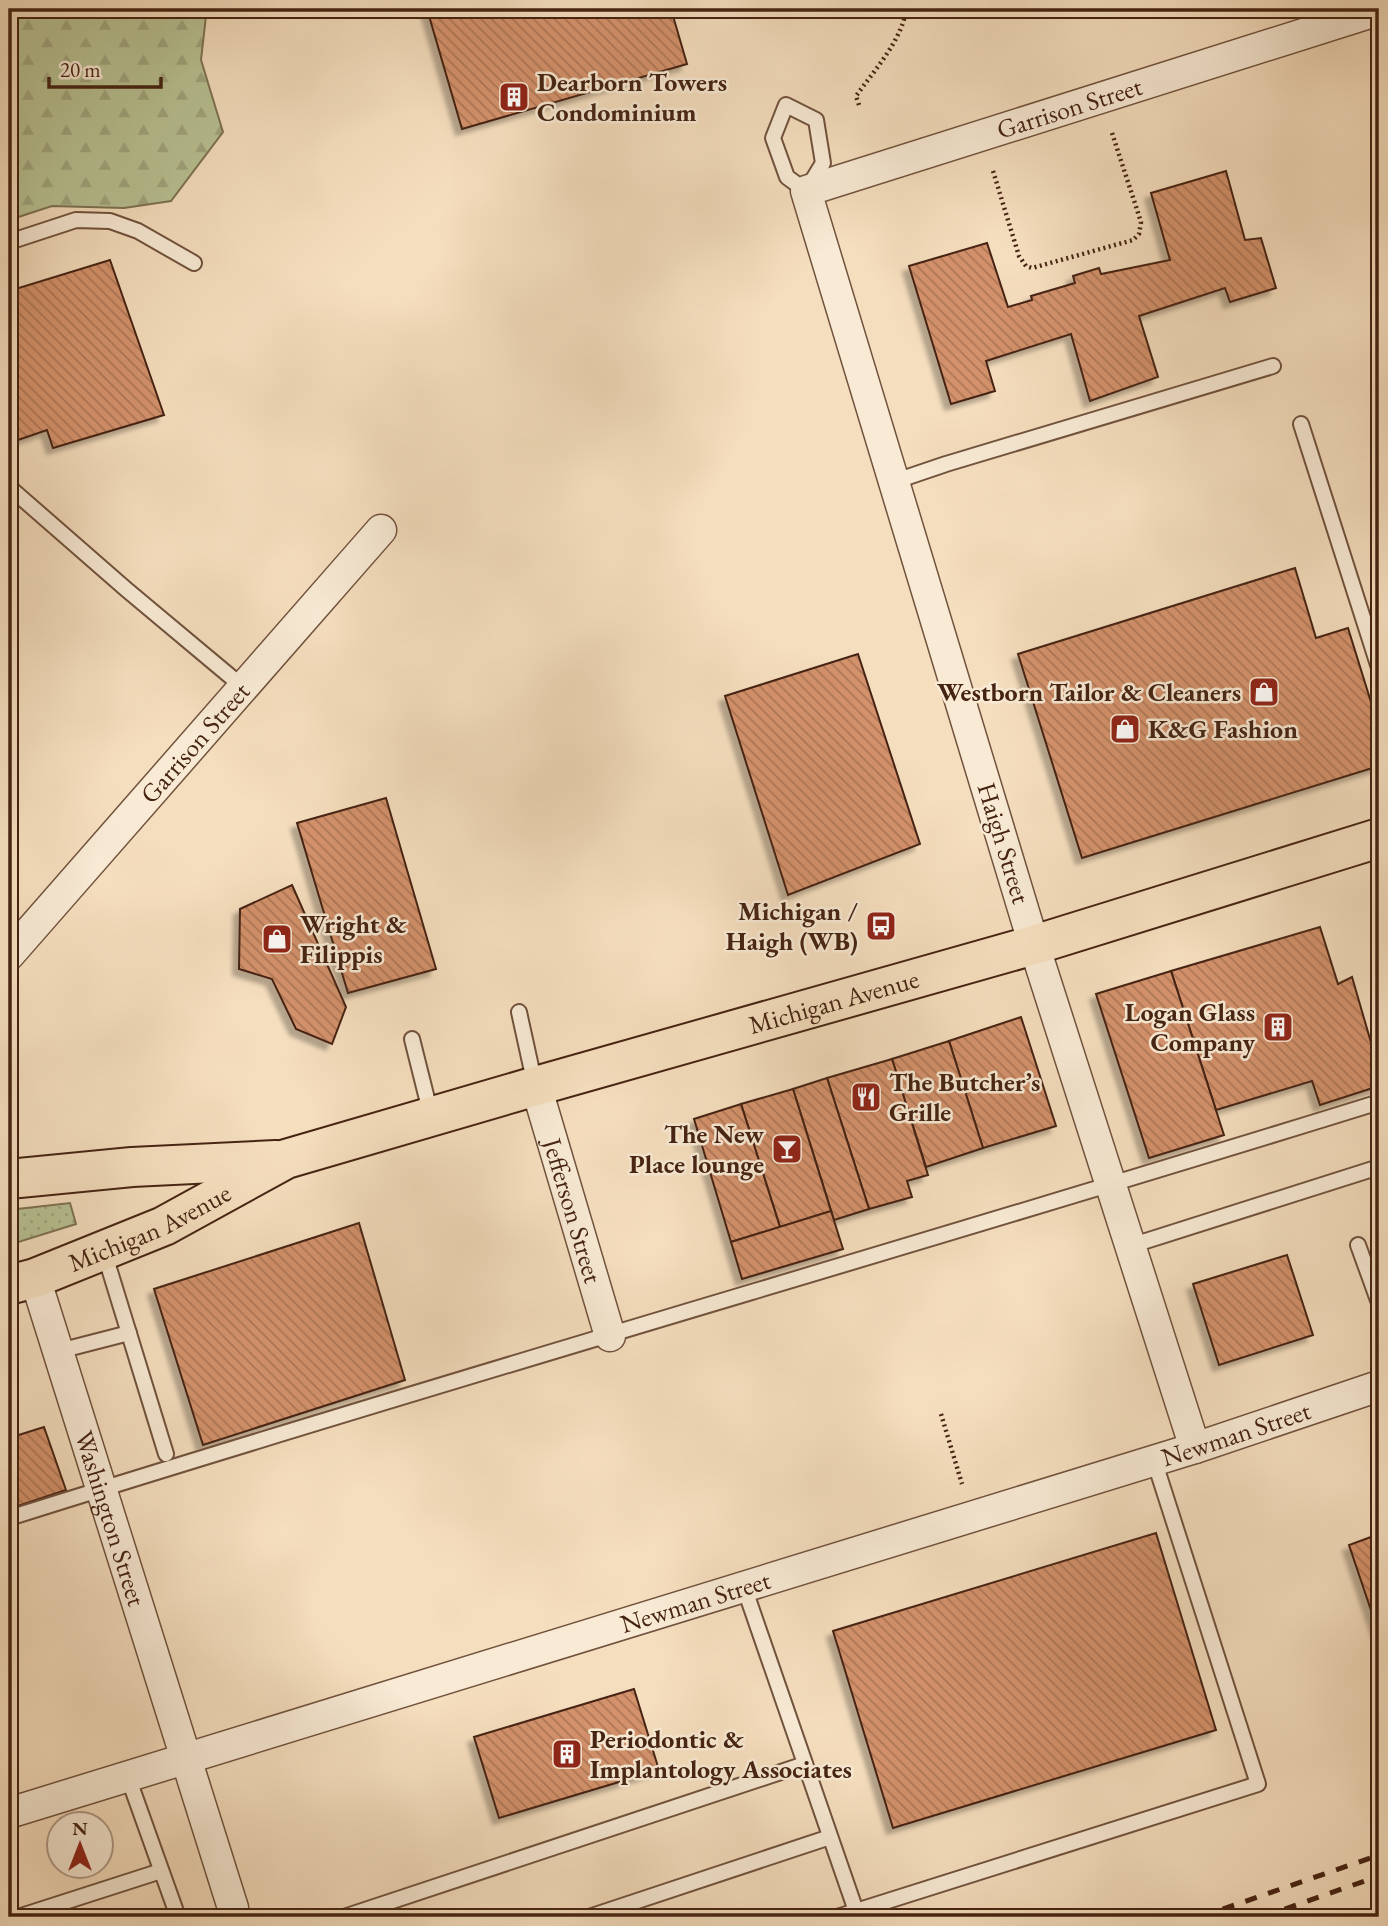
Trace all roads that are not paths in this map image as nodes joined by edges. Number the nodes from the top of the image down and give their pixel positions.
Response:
1 (1379, 10) edge
2 (806, 191) junction
3 (9, 242) edge
4 (194, 263) dead end
5 (1273, 366) dead end
6 (1301, 424) dead end
7 (893, 482) junction
8 (9, 487) edge
9 (381, 530) dead end
10 (1379, 668) edge
11 (243, 687) junction
12 (1379, 838) edge
13 (1034, 945) junction
14 (9, 956) edge
15 (519, 1013) dead end
16 (412, 1039) dead end
17 (536, 1086) junction
18 (1373, 1104) dead end
19 (431, 1117) junction
20 (285, 1159) junction
21 (1379, 1167) edge
22 (9, 1180) edge
23 (1111, 1186) junction
24 (1359, 1245) dead end
25 (1130, 1246) junction
26 (104, 1250) junction
27 (22, 1282) edge
28 (1379, 1303) edge
29 (129, 1332) junction
30 (610, 1336) junction
31 (59, 1351) junction
32 (1379, 1386) edge
33 (1195, 1448) junction
34 (166, 1454) dead end
35 (1154, 1460) junction
36 (102, 1489) junction
37 (9, 1518) edge
38 (744, 1587) junction
39 (186, 1759) junction
40 (805, 1764) junction
41 (128, 1777) junction
42 (9, 1813) edge
43 (830, 1837) junction
44 (161, 1871) junction
45 (233, 1908) dead end
46 (856, 1911) junction
47 (18, 1917) edge
48 (178, 1917) edge
49 (344, 1917) edge
50 (589, 1917) edge
51 (837, 1917) edge

1 - 2 street, Garrison Street
2 - 2 lane
2 - 7 street, Haigh Street
3 - 4 lane
5 - 7 lane
6 - 10 lane
7 - 13 street, Haigh Street
8 - 11 lane
9 - 11 street, Garrison Street
11 - 14 street, Garrison Street
12 - 13 main road, Michigan Avenue
13 - 17 main road, Michigan Avenue
13 - 23 street, Haigh Street
15 - 17 lane
16 - 19 lane
17 - 19 main road, Michigan Avenue
17 - 30 street, Jefferson Street
18 - 23 lane
19 - 20 main road, Michigan Avenue
20 - 22 main road, Michigan Avenue
20 - 26 main road, Michigan Avenue
21 - 25 lane
23 - 25 street, Haigh Street
23 - 30 lane
24 - 28 lane
25 - 33 street, Haigh Street
26 - 27 main road, Michigan Avenue
26 - 29 lane
27 - 31 street, Washington Street
29 - 31 lane
29 - 34 lane
30 - 36 lane
31 - 36 street, Washington Street
32 - 33 street, Newman Street
33 - 35 street, Newman Street
35 - 38 street, Newman Street
35 - 46 lane
36 - 37 lane
36 - 39 street, Washington Street
38 - 39 street, Newman Street
38 - 40 lane
39 - 41 street, Newman Street
39 - 45 street, Washington Street
40 - 43 lane
40 - 49 lane
41 - 42 street, Newman Street
41 - 44 lane
43 - 46 lane
43 - 50 lane
44 - 47 lane
44 - 48 lane
46 - 51 lane

